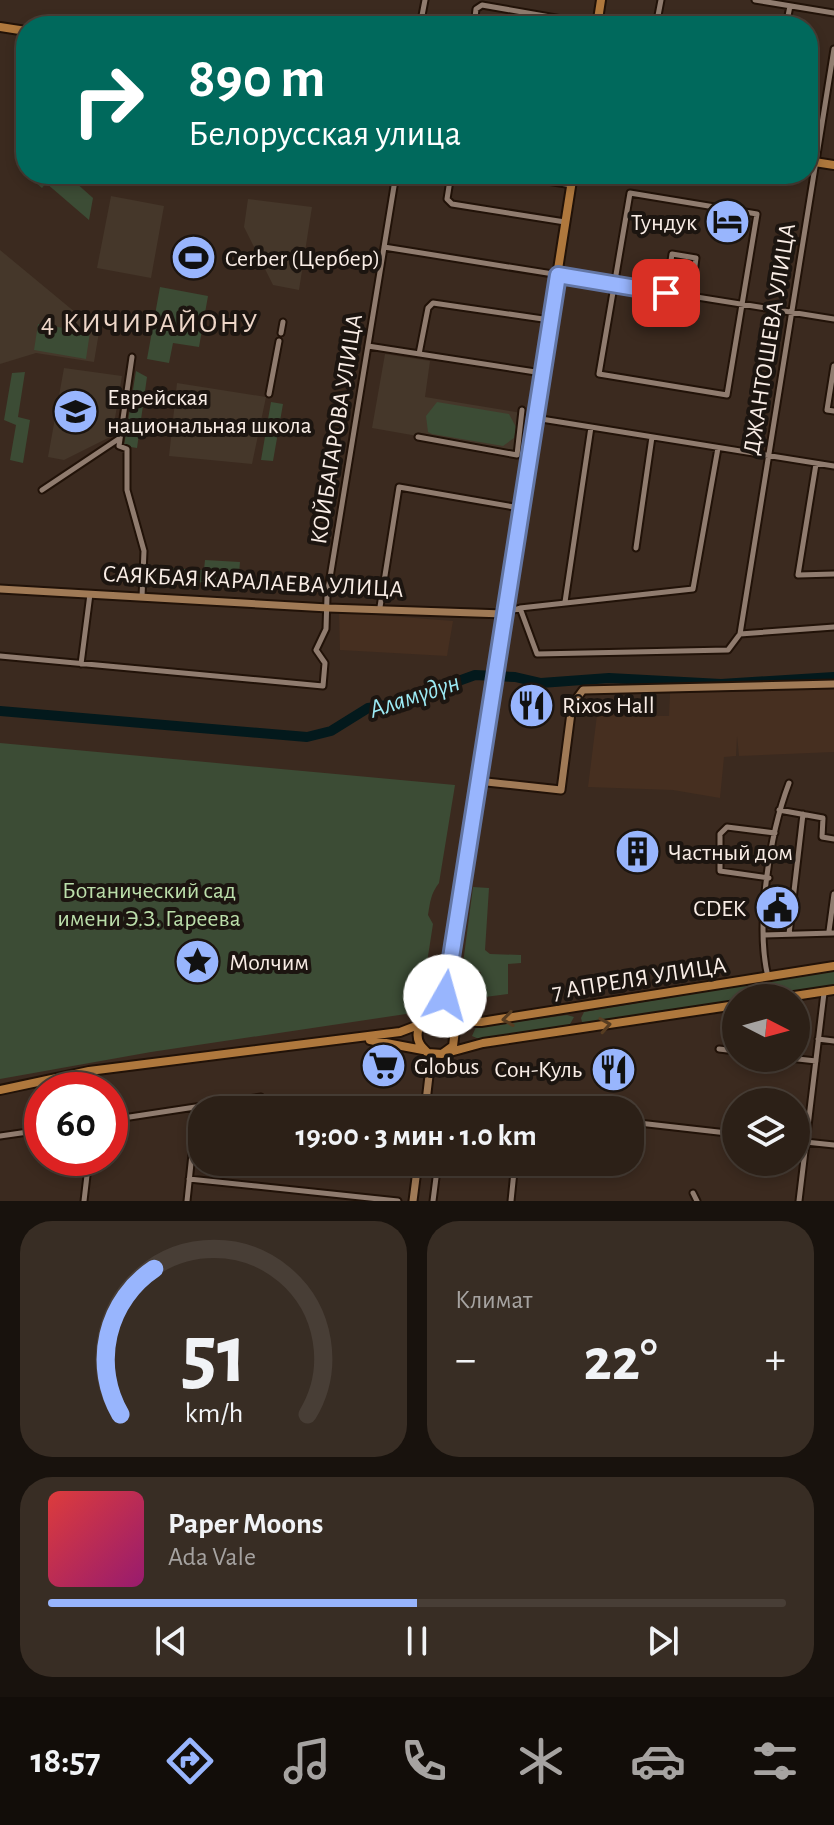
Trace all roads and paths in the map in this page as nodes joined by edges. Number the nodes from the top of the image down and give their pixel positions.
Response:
1 (755, 0) edge
2 (790, 6) junction
3 (834, 13) edge
4 (475, 16) edge
5 (542, 16) edge
6 (788, 16) edge
7 (834, 49) edge
8 (818, 130) edge
9 (394, 184) edge
10 (449, 184) edge
11 (566, 184) edge
12 (809, 184) edge
13 (572, 185) joint
14 (566, 222) junction
15 (384, 247) junction
16 (558, 275) junction
17 (614, 283) junction
18 (666, 293) junction
19 (691, 297) junction
20 (742, 306) junction
21 (792, 312) junction
22 (834, 319) edge
23 (550, 320) junction
24 (283, 322) dead end
25 (281, 333) dead end
26 (279, 341) dead end
27 (368, 346) junction
28 (419, 354) junction
29 (132, 357) dead end
30 (834, 366) edge
31 (542, 373) junction
32 (269, 394) dead end
33 (522, 410) dead end
34 (834, 411) edge
35 (535, 418) junction
36 (591, 427) junction
37 (418, 437) dead end
38 (652, 437) junction
39 (120, 438) junction
40 (718, 448) junction
41 (769, 456) junction
42 (816, 464) junction
43 (834, 466) edge
44 (42, 490) dead end
45 (520, 508) junction
46 (636, 548) dead end
47 (834, 574) edge
48 (0, 589) edge
49 (90, 594) junction
50 (142, 597) junction
51 (565, 602) junction
52 (380, 607) junction
53 (328, 608) junction
54 (520, 608) junction
55 (504, 614) junction
56 (834, 627) edge
57 (740, 634) junction
58 (0, 656) edge
59 (81, 664) junction
60 (834, 684) edge
61 (477, 781) junction
62 (789, 783) dead end
63 (779, 810) junction
64 (803, 814) junction
65 (775, 833) junction
66 (834, 839) edge
67 (769, 878) junction
68 (834, 894) edge
69 (831, 932) edge
70 (789, 934) junction
71 (764, 935) junction
72 (834, 966) edge
73 (768, 978) junction
74 (446, 981) junction
75 (829, 991) edge
76 (722, 1007) edge
77 (576, 1009) junction
78 (446, 1020) junction
79 (425, 1021) junction
80 (475, 1023) junction
81 (579, 1028) junction
82 (357, 1038) junction
83 (818, 1039) junction
84 (834, 1041) edge
85 (719, 1049) dead end
86 (722, 1049) edge
87 (426, 1052) junction
88 (444, 1054) junction
89 (810, 1060) edge
90 (816, 1061) junction
91 (89, 1071) joint
92 (430, 1074) junction
93 (0, 1090) edge
94 (427, 1096) edge
95 (188, 1108) edge
96 (810, 1110) edge
97 (128, 1117) edge
98 (644, 1124) edge
99 (722, 1132) edge
100 (24, 1133) edge
101 (0, 1136) edge
102 (810, 1142) edge
103 (834, 1145) edge
104 (87, 1176) edge
105 (189, 1176) edge
106 (416, 1176) edge
107 (436, 1176) edge
108 (514, 1176) edge
109 (802, 1176) edge
110 (189, 1179) junction
111 (693, 1193) dead end
112 (84, 1201) edge
113 (187, 1201) edge
114 (398, 1201) edge
115 (413, 1201) edge
116 (433, 1201) edge
117 (511, 1201) edge
118 (697, 1201) edge
119 (799, 1201) edge

1 - 2 street
2 - 3 street
2 - 6 street
4 - 5 street
7 - 8 street, ДЖАНТОШЕВА УЛИЦА
9 - 15 street, КОЙБАГАРОВА УЛИЦА
10 - 14 street
11 - 13 street
12 - 21 street, ДЖАНТОШЕВА УЛИЦА
13 - 14 main road
14 - 16 main road
15 - 16 street
15 - 27 street, КОЙБАГАРОВА УЛИЦА
16 - 17 street
16 - 23 main road
17 - 18 street
17 - 20 street
17 - 20 street
18 - 19 street
18 - 19 street
19 - 20 street
20 - 21 street
21 - 22 street
21 - 41 street, ДЖАНТОШЕВА УЛИЦА
23 - 28 street
23 - 31 main road
24 - 25 street
26 - 32 street
27 - 28 street
27 - 53 street, КОЙБАГАРОВА УЛИЦА
28 - 31 street
29 - 39 street
30 - 34 street
31 - 35 main road
33 - 37 street
35 - 36 street
35 - 45 main road
36 - 38 street
36 - 51 street
38 - 40 street
38 - 46 street
39 - 44 street
39 - 50 street
40 - 41 street
40 - 51 street
41 - 42 street
41 - 57 street, ДЖАНТОШЕВА УЛИЦА
42 - 43 street
42 - 47 street
45 - 52 street
45 - 55 main road
48 - 49 main road, САЯКБАЯ КАРАЛАЕВА УЛИЦА
49 - 50 main road, САЯКБАЯ КАРАЛАЕВА УЛИЦА
49 - 59 street
50 - 53 main road, САЯКБАЯ КАРАЛАЕВА УЛИЦА
51 - 54 street
52 - 53 main road, САЯКБАЯ КАРАЛАЕВА УЛИЦА
52 - 55 main road, САЯКБАЯ КАРАЛАЕВА УЛИЦА
53 - 59 street, КОЙБАГАРОВА УЛИЦА
54 - 55 street
54 - 57 street
55 - 61 main road
56 - 57 street
58 - 59 street
60 - 61 main road
61 - 74 main road
62 - 63 street
63 - 64 street
63 - 65 street
64 - 66 street
64 - 70 street
65 - 67 street
65 - 67 street
67 - 71 street
68 - 69 street
69 - 70 street
70 - 71 street
71 - 73 street
72 - 73 main road, 7 АПРЕЛЯ УЛИЦА
73 - 77 main road, 7 АПРЕЛЯ УЛИЦА
74 - 78 main road
74 - 79 main road
74 - 80 main road
75 - 83 street
81 -> 76 main road, 7 АПРЕЛЯ УЛИЦА
77 -> 80 main road, 7 АПРЕЛЯ УЛИЦА
77 - 81 main road
78 - 79 main road
78 - 80 main road, 7 АПРЕЛЯ УЛИЦА
78 - 88 main road
79 - 82 main road
79 - 87 main road
81 - 88 main road, 7 АПРЕЛЯ УЛИЦА
82 - 87 main road
82 - 91 main road
83 - 84 street
83 - 90 street
85 - 86 street
87 - 88 main road
87 - 92 main road
88 - 92 main road
89 - 90 street
90 - 96 street
91 - 93 main road
92 - 94 main road
95 - 97 street
98 - 99 street
100 - 101 street
102 - 103 street
104 - 112 street
105 - 110 street
106 - 115 main road
107 - 116 street
108 - 117 street
109 - 119 street
110 - 113 street
110 - 114 street
111 - 118 street

